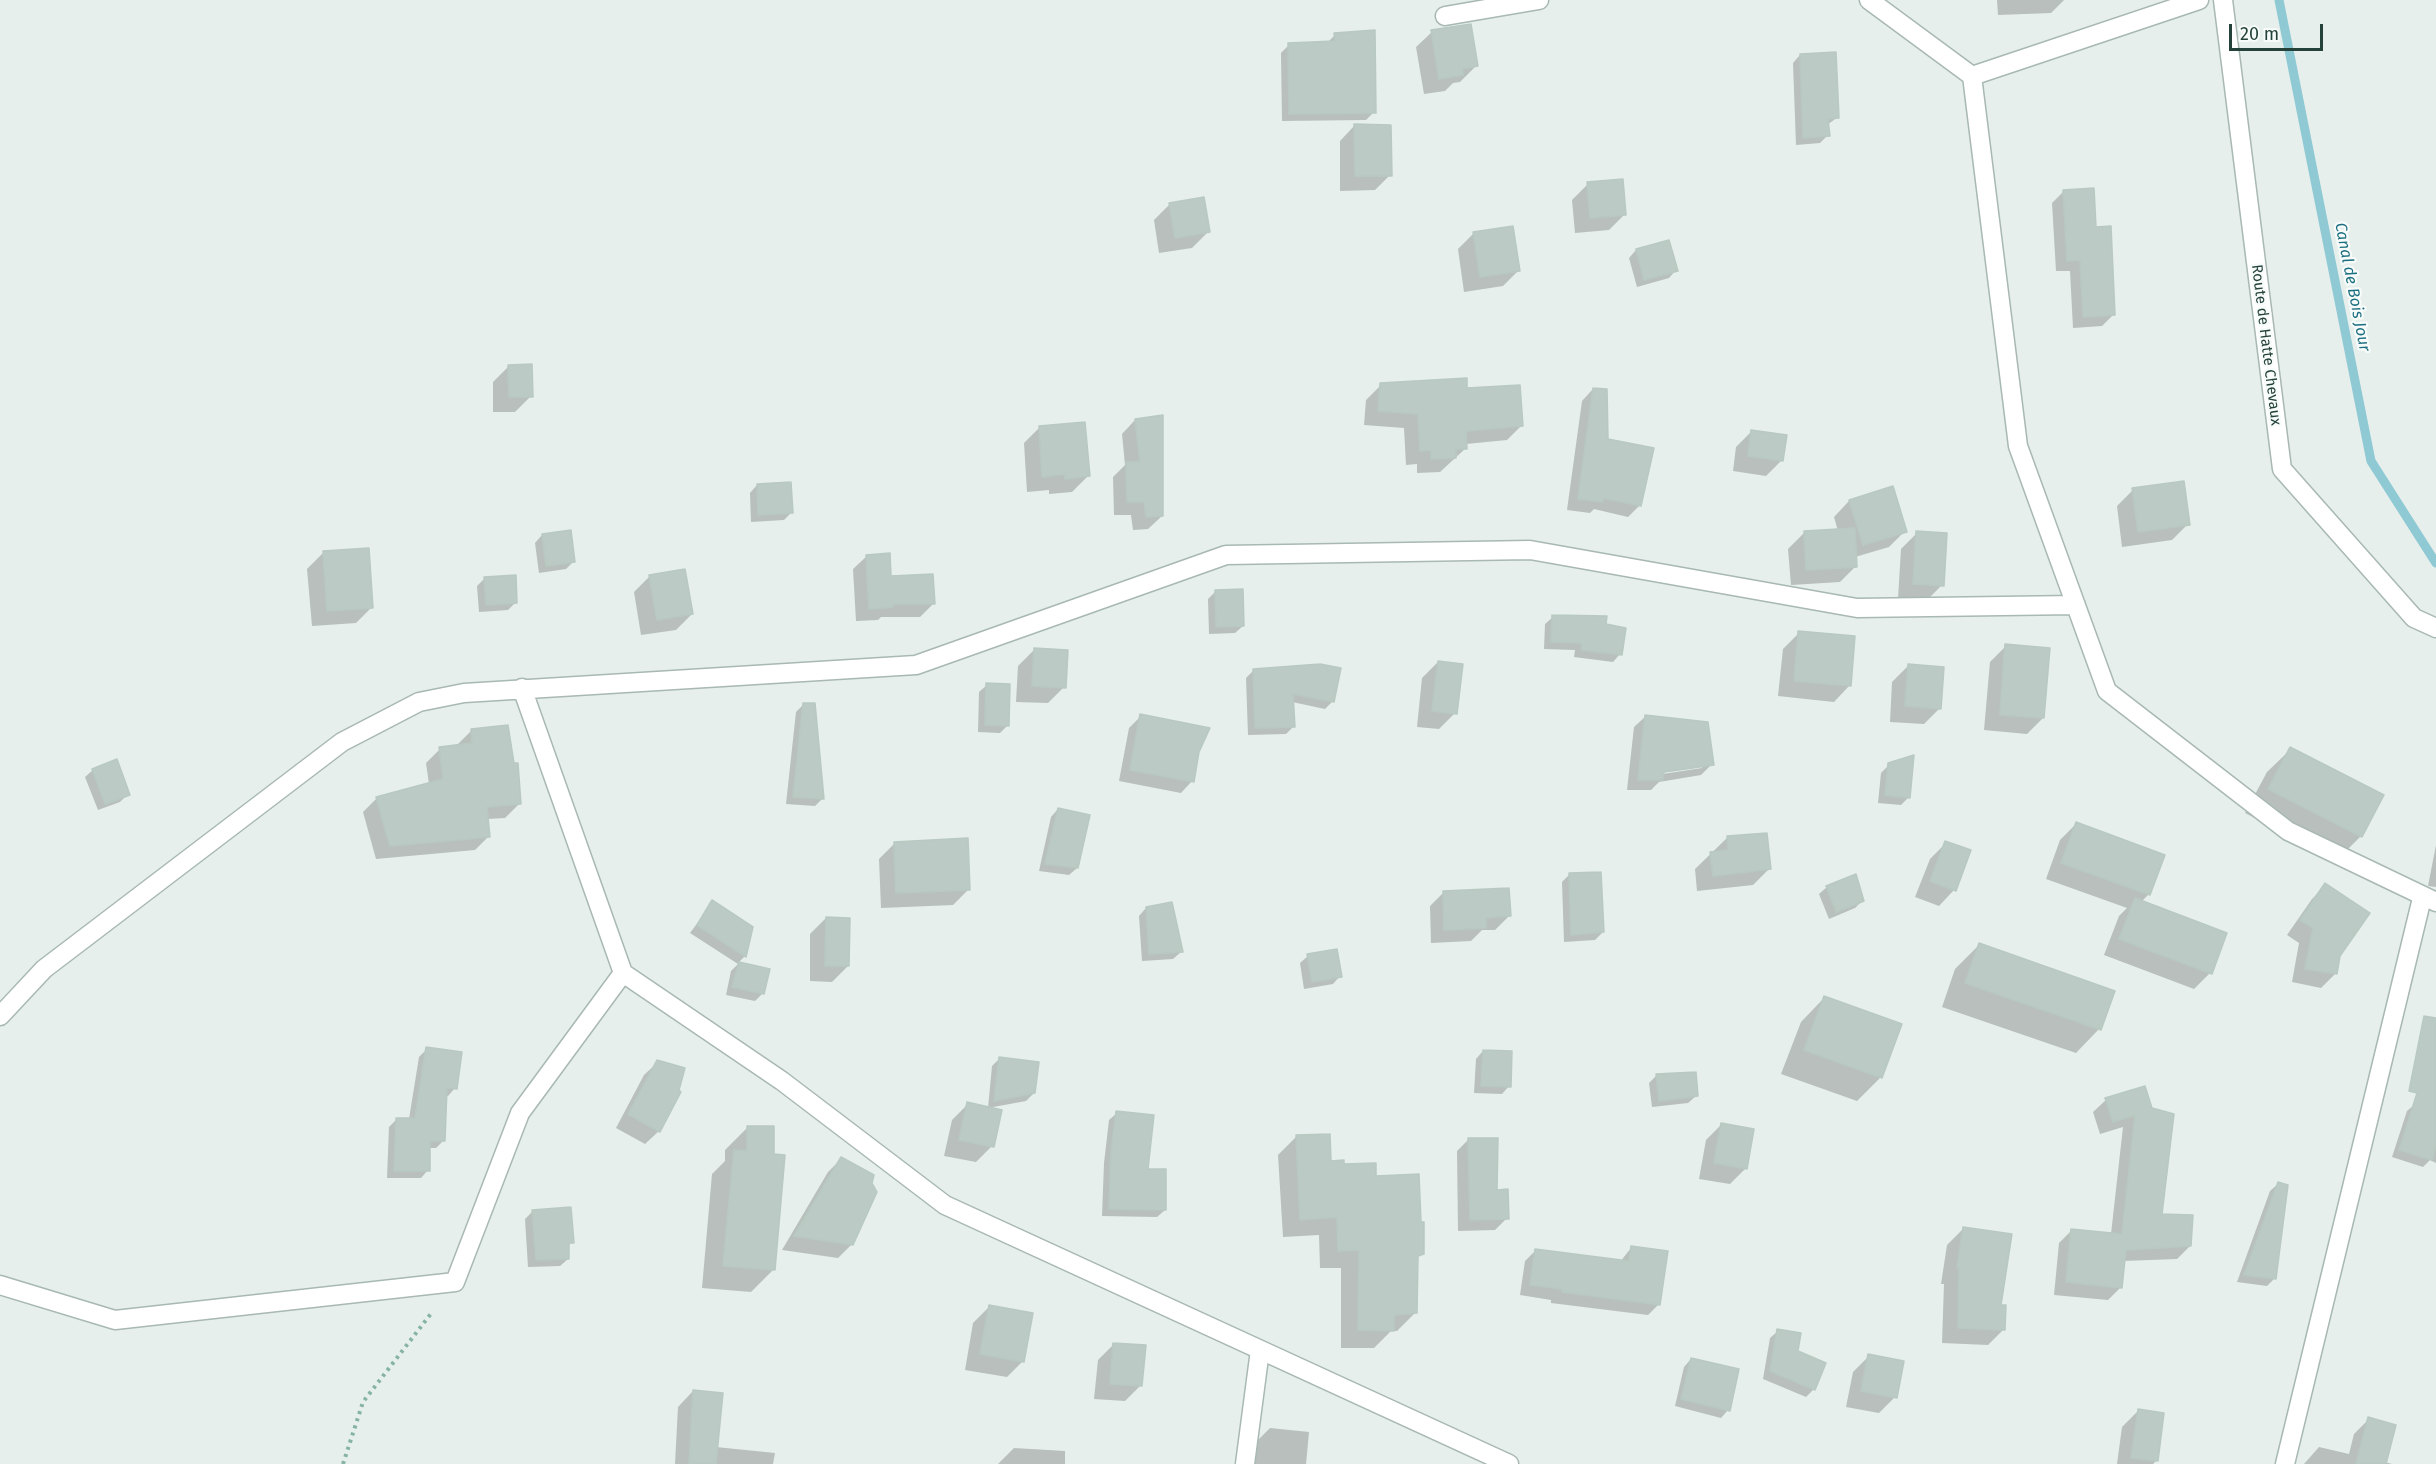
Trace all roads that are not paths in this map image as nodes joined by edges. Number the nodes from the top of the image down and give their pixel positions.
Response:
1 (1539, 0) edge
2 (1869, 0) edge
3 (2199, 0) edge
4 (2223, 0) edge
5 (1445, 16) dead end
6 (1972, 76) junction
7 (2076, 605) junction
8 (2436, 628) edge
9 (522, 687) junction
10 (2429, 900) edge
11 (623, 973) junction
12 (0, 1016) edge
13 (0, 1285) edge
14 (1260, 1350) junction
15 (1245, 1464) edge
16 (1509, 1464) edge
17 (2285, 1464) edge

1 - 5 street
2 - 6 street
3 - 6 street
4 - 8 street, Route de Hatte Chevaux
6 - 7 street
7 - 9 street
7 - 10 street
9 - 11 street
9 - 12 street
10 - 17 street
11 - 13 street
11 - 14 street
14 - 15 street
14 - 16 street

